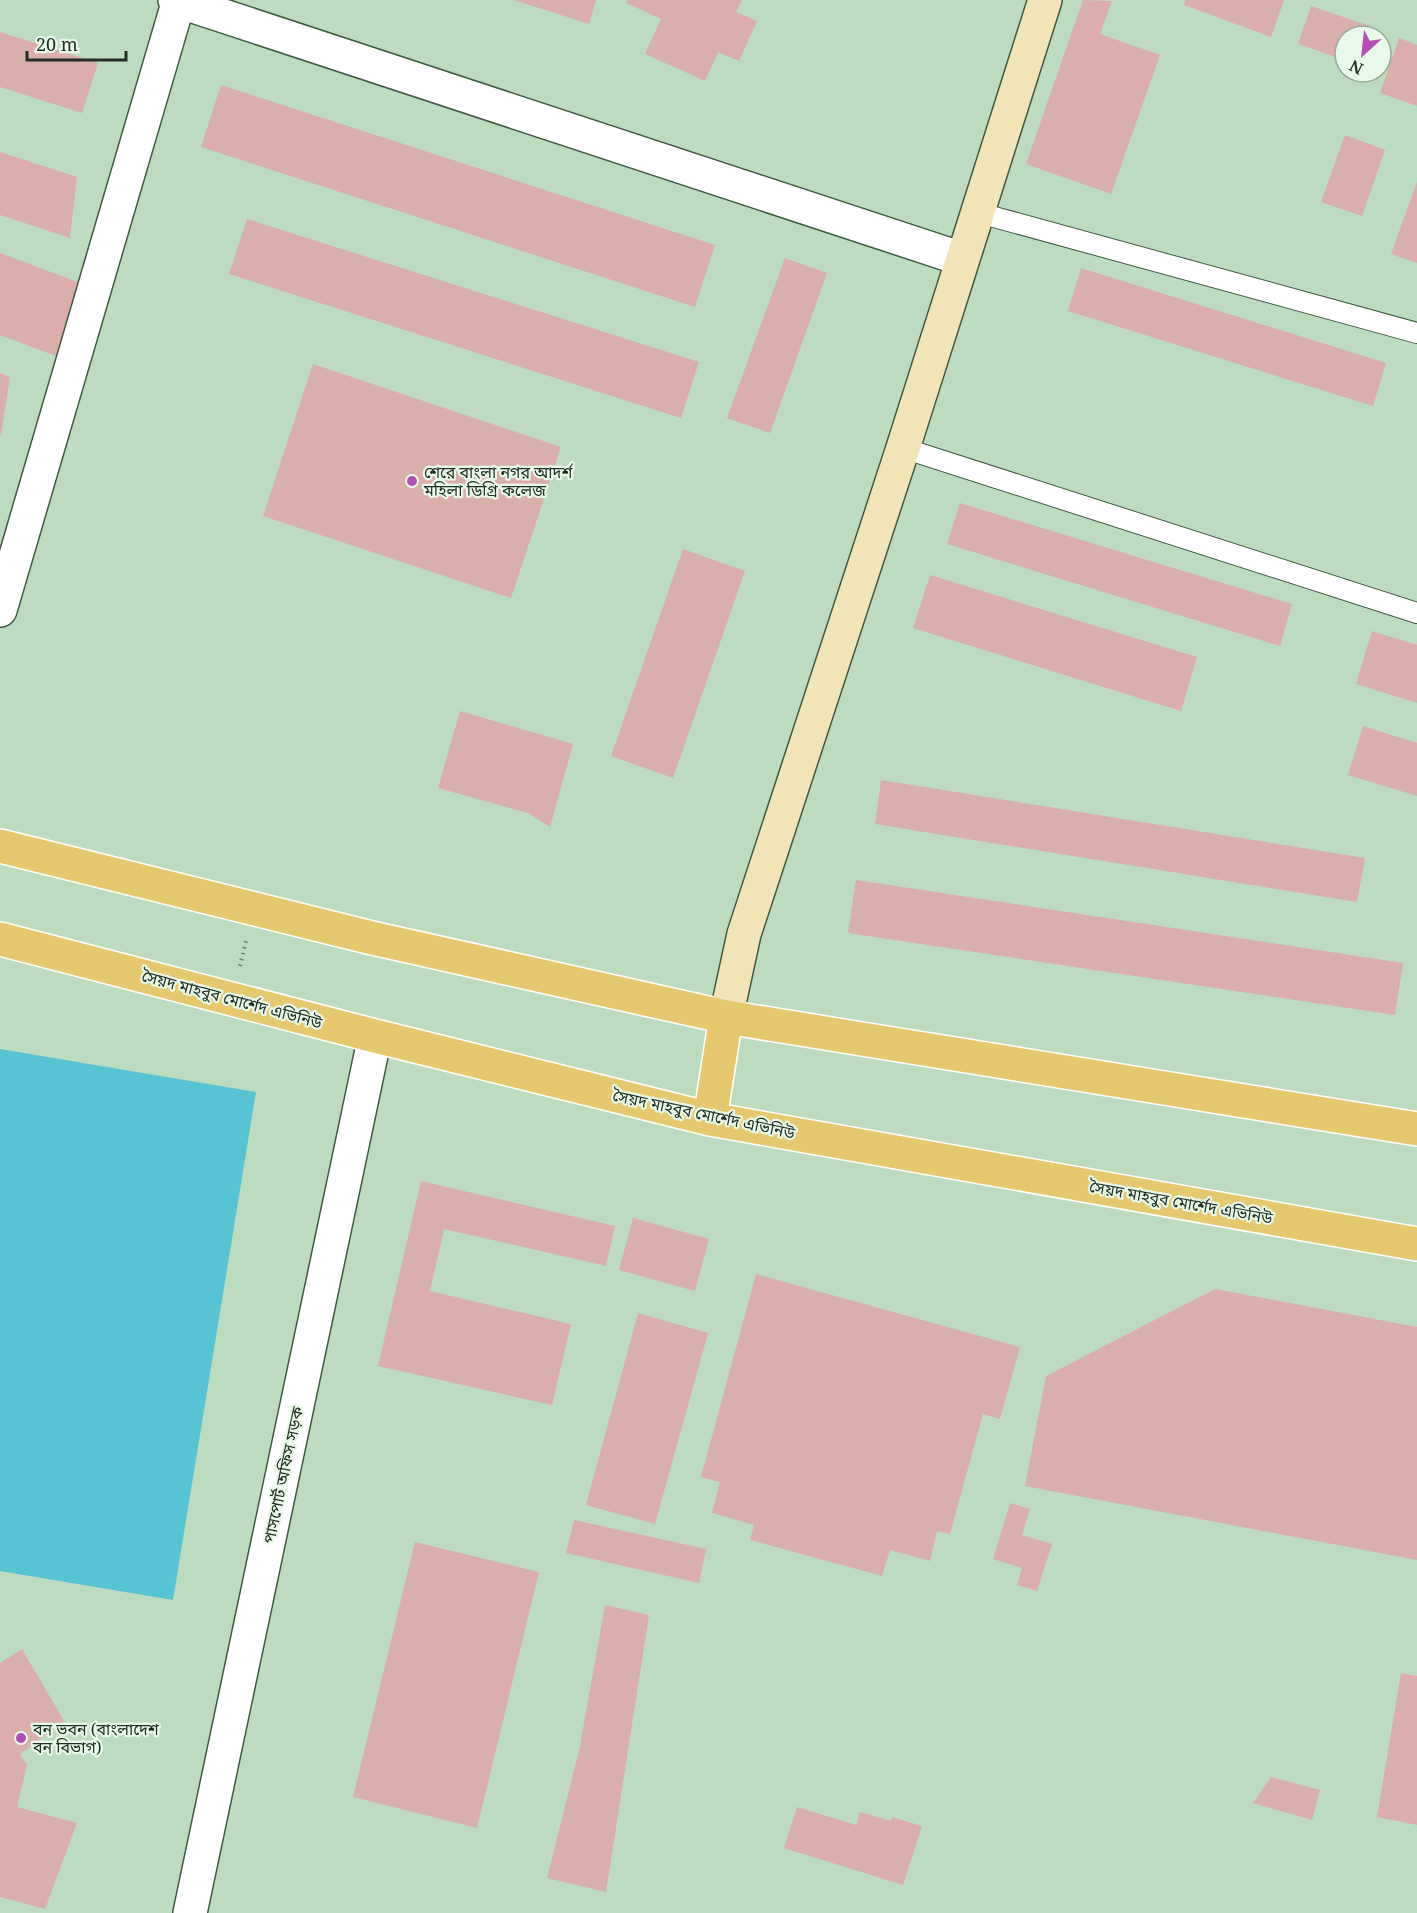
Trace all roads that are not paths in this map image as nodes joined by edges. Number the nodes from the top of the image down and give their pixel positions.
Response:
1 (178, 0) edge
2 (1045, 0) edge
3 (976, 212) junction
4 (962, 259) junction
5 (1417, 333) edge
6 (903, 448) junction
7 (0, 610) edge
8 (1417, 613) edge
9 (0, 846) edge
10 (0, 939) edge
11 (726, 1017) junction
12 (375, 1036) junction
13 (710, 1119) junction
14 (1417, 1129) edge
15 (1417, 1244) edge
16 (190, 1913) edge

1 - 4 street
1 - 7 street
2 - 3 street
3 - 4 street
3 - 5 lane
4 - 6 street
6 - 8 lane
6 - 11 street
9 - 11 main road
10 - 12 main road, সৈয়দ মাহবুব মোর্শেদ এভিনিউ
11 - 13 main road
11 - 14 main road
12 - 13 main road, সৈয়দ মাহবুব মোর্শেদ এভিনিউ
12 - 16 street, পাসপোর্ট অফিস সড়ক
13 - 15 main road, সৈয়দ মাহবুব মোর্শেদ এভিনিউ

